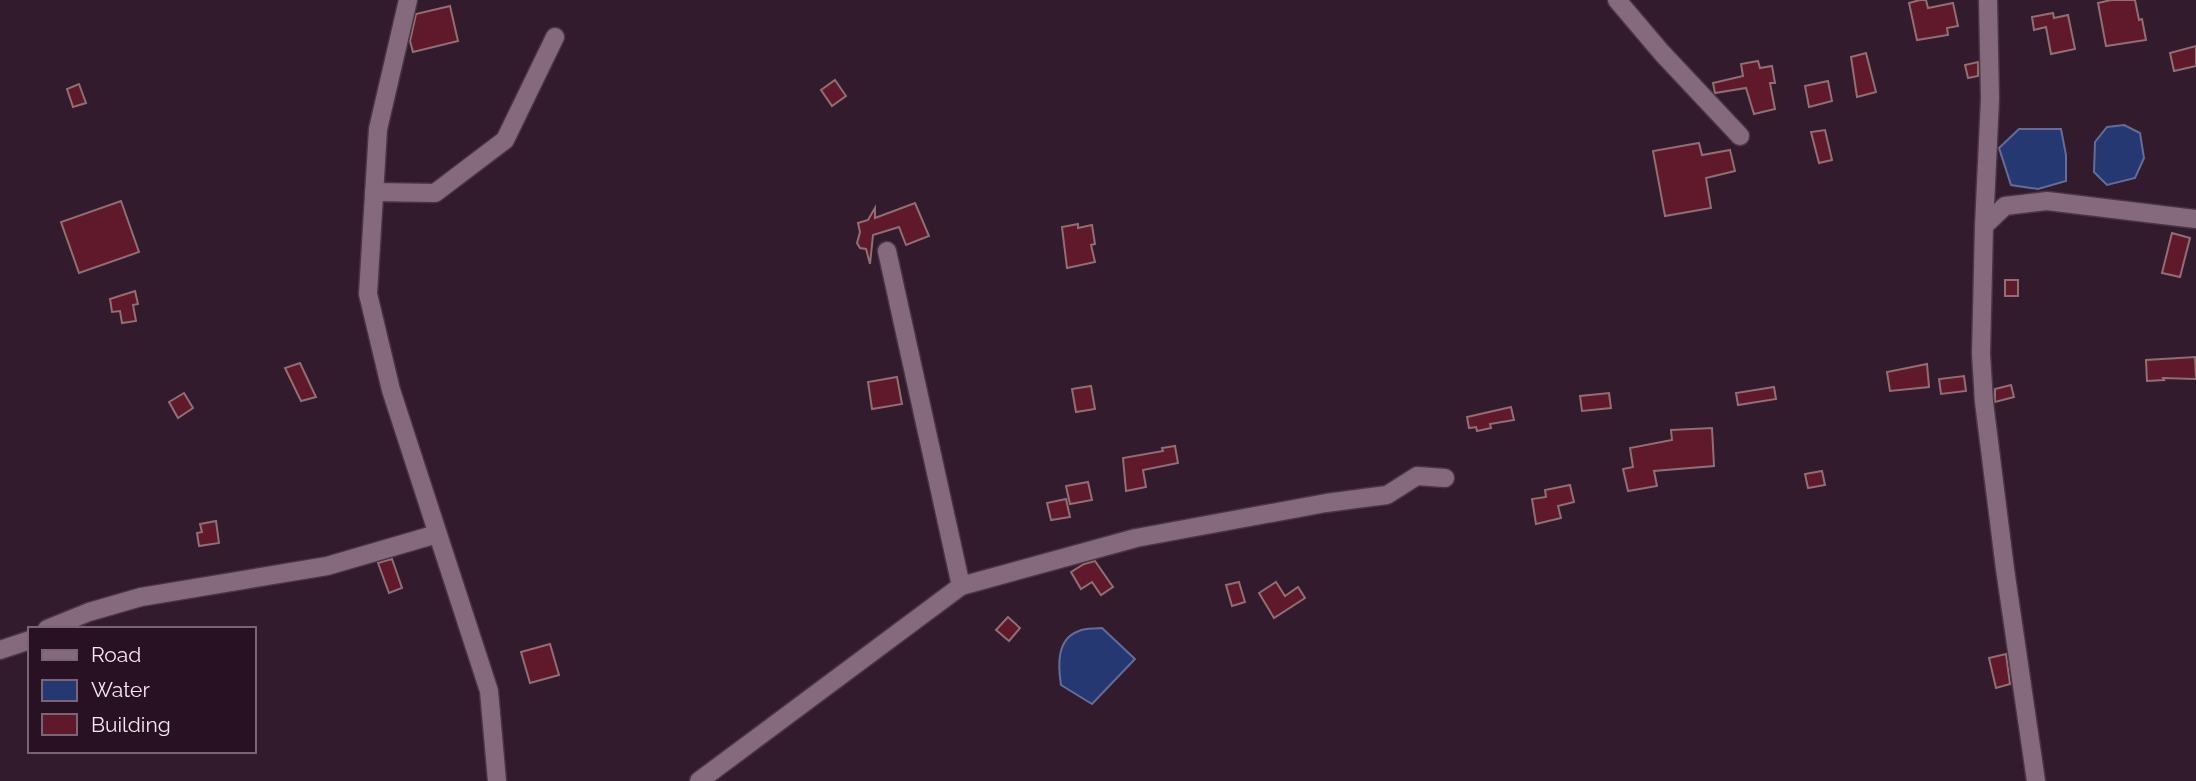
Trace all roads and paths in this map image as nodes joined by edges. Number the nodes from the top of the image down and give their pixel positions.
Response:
1 (408, 0) edge
2 (1617, 0) edge
3 (1988, 0) edge
4 (555, 37) dead end
5 (1740, 136) dead end
6 (374, 192) junction
7 (2196, 219) edge
8 (1984, 226) junction
9 (887, 251) dead end
10 (1445, 478) dead end
11 (437, 534) junction
12 (961, 586) junction
13 (52, 627) edge
14 (28, 640) edge
15 (0, 650) edge
16 (497, 781) edge
17 (699, 781) edge
18 (2036, 781) edge

1 - 6 street
2 - 5 street
3 - 8 street
4 - 6 street
6 - 11 street
7 - 8 street
8 - 18 street
9 - 12 street
10 - 12 street
11 - 13 street
11 - 16 street
12 - 17 street
14 - 15 street

